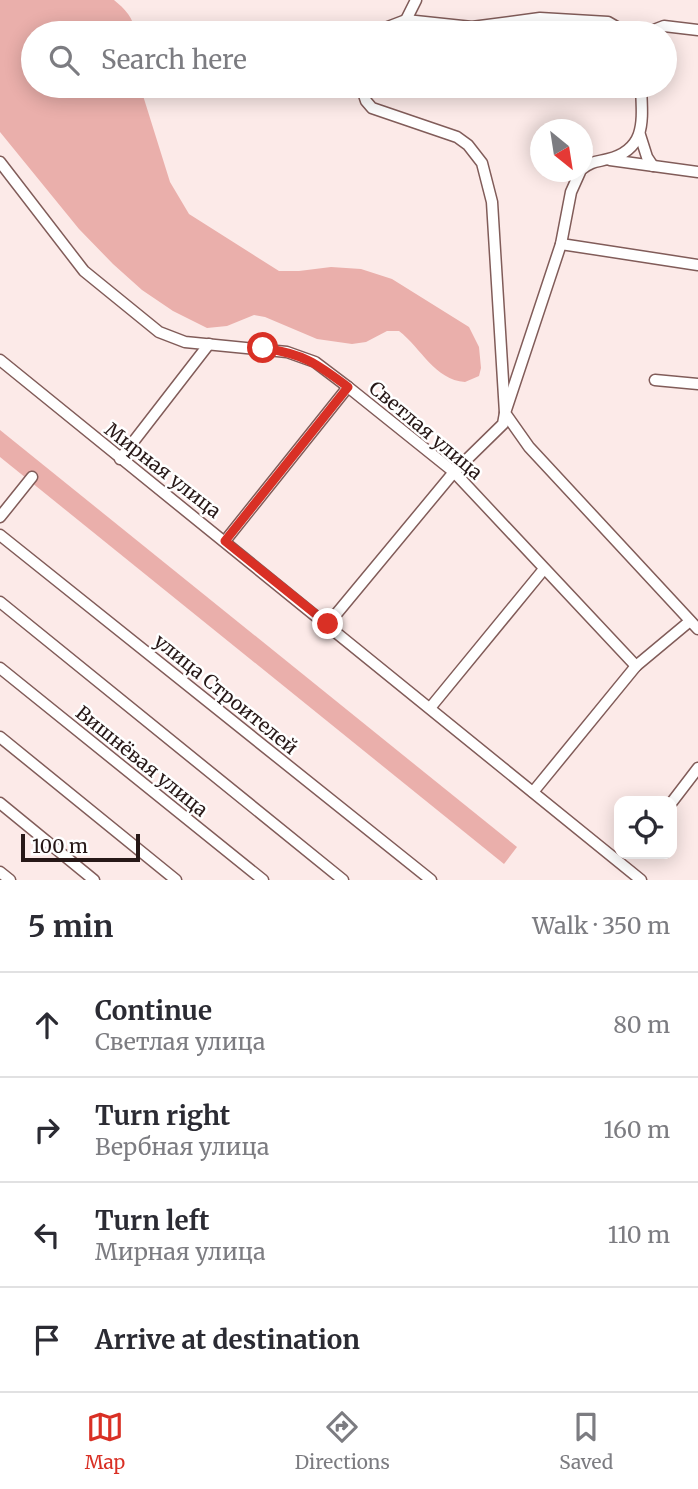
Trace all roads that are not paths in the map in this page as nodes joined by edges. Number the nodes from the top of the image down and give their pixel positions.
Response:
1 (416, 0) edge
2 (407, 20) joint
3 (416, 21) edge
4 (517, 21) edge
5 (591, 21) edge
6 (677, 28) edge
7 (698, 30) edge
8 (365, 98) edge
9 (641, 98) edge
10 (640, 135) junction
11 (607, 160) junction
12 (593, 161) edge
13 (0, 162) edge
14 (653, 166) junction
15 (698, 172) edge
16 (576, 182) edge
17 (561, 244) junction
18 (698, 265) edge
19 (209, 344) junction
20 (0, 360) edge
21 (655, 380) dead end
22 (698, 384) edge
23 (348, 387) junction
24 (505, 413) junction
25 (120, 458) junction
26 (454, 472) junction
27 (32, 477) dead end
28 (0, 517) edge
29 (0, 535) edge
30 (225, 541) junction
31 (544, 569) junction
32 (0, 602) edge
33 (328, 624) junction
34 (694, 625) edge
35 (636, 666) junction
36 (0, 668) edge
37 (430, 708) junction
38 (0, 737) edge
39 (698, 768) edge
40 (533, 792) junction
41 (677, 796) edge
42 (0, 803) edge
43 (627, 859) edge
44 (622, 865) junction
45 (0, 872) edge
46 (10, 880) edge
47 (93, 880) edge
48 (176, 880) edge
49 (263, 880) edge
50 (343, 880) edge
51 (431, 880) edge
52 (641, 880) edge

1 - 2 street
2 - 3 street
4 - 5 street
6 - 7 street
8 - 24 street
9 - 10 street
10 - 11 street
10 - 14 street
11 - 12 street
11 - 14 street
13 - 19 street, Светлая улица
14 - 15 street
16 - 17 street
17 - 18 street
17 - 24 street
19 - 23 street, Светлая улица
19 - 25 street
20 - 25 street, Мирная улица
21 - 22 street
23 - 26 street, Светлая улица
23 - 30 street
24 - 26 street
24 - 34 street
25 - 30 street, Мирная улица
26 - 31 street, Светлая улица
26 - 33 street
27 - 28 street
29 - 51 street, улица Строителей
30 - 33 street, Мирная улица
31 - 35 street, Светлая улица
31 - 37 street
32 - 50 street
33 - 37 street, Мирная улица
34 - 35 street
35 - 40 street
36 - 49 street, Вишнёвая улица
37 - 40 street, Мирная улица
38 - 48 street
39 - 41 street
40 - 44 street, Мирная улица
42 - 47 street
43 - 44 street
44 - 52 street, Мирная улица
45 - 46 street

